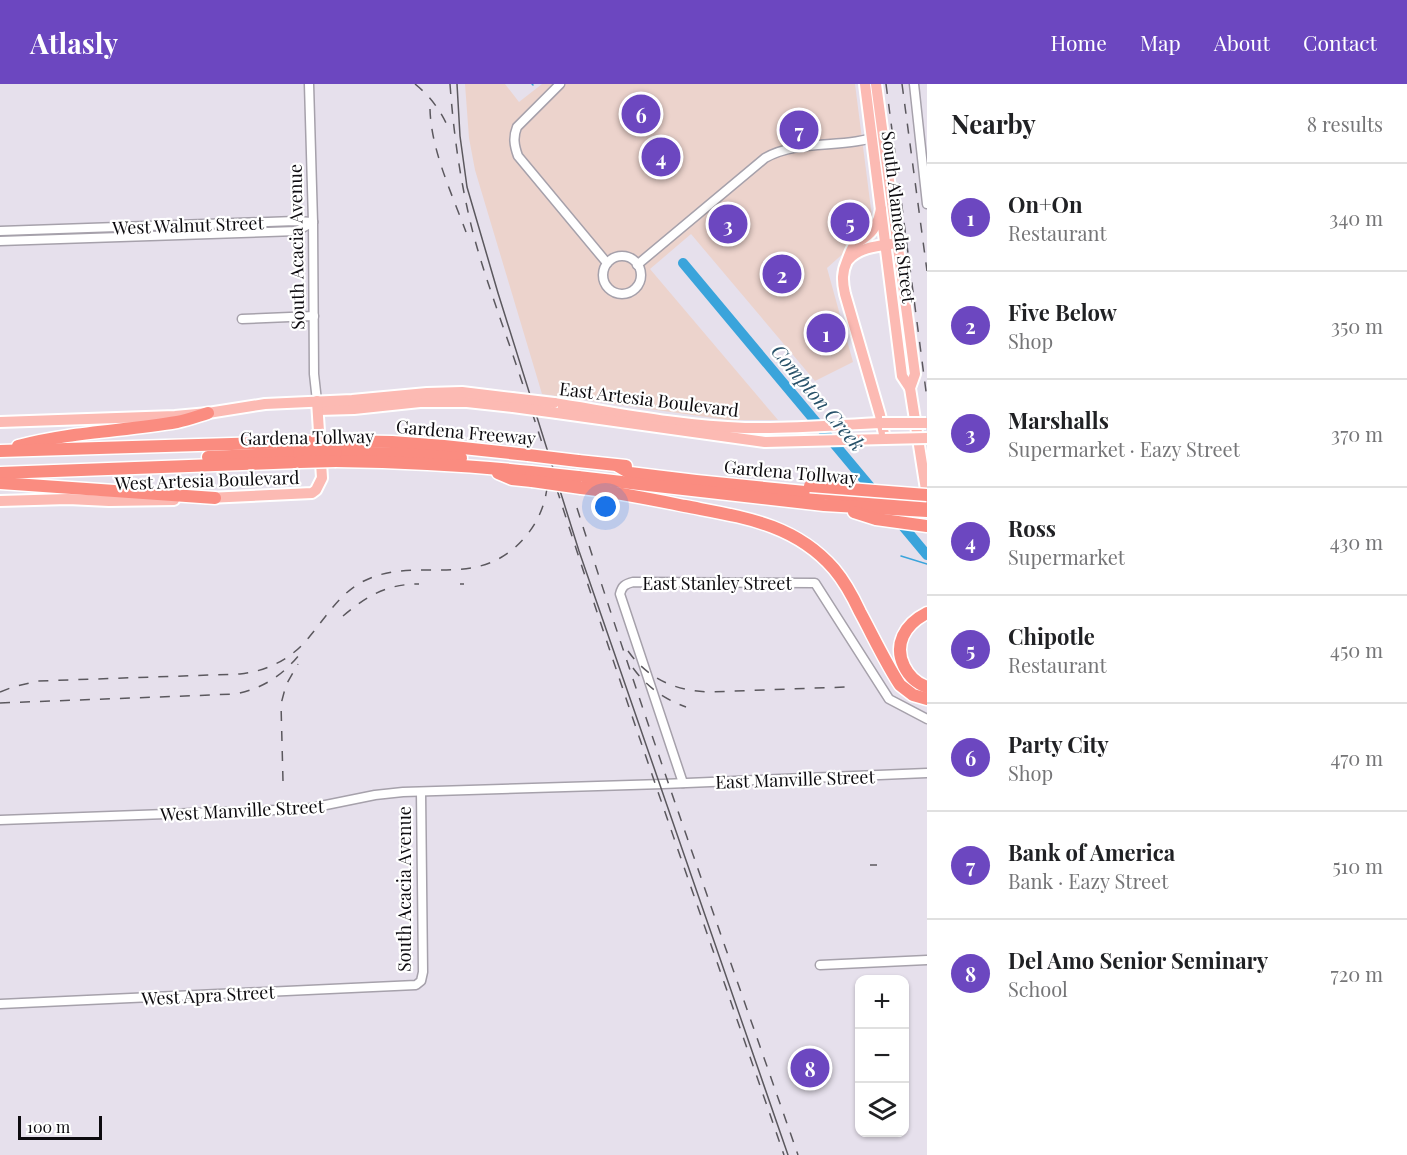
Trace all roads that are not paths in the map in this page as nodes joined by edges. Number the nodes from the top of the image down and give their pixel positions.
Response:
1 (309, 84) edge
2 (560, 84) edge
3 (865, 84) edge
4 (876, 84) edge
5 (914, 84) edge
6 (923, 124) edge
7 (883, 134) junction
8 (924, 137) edge
9 (872, 139) junction
10 (927, 204) edge
11 (881, 209) junction
12 (313, 222) junction
13 (227, 223) junction
14 (140, 226) junction
15 (0, 231) edge
16 (227, 233) junction
17 (140, 236) junction
18 (0, 241) edge
19 (897, 243) junction
20 (885, 245) junction
21 (863, 250) junction
22 (848, 260) junction
23 (607, 263) junction
24 (637, 265) junction
25 (889, 270) junction
26 (314, 316) junction
27 (242, 319) dead end
28 (910, 388) junction
29 (317, 406) junction
30 (208, 413) junction
31 (881, 419) junction
32 (0, 422) edge
33 (927, 423) edge
34 (706, 430) junction
35 (927, 438) edge
36 (885, 439) junction
37 (284, 442) junction
38 (0, 451) edge
39 (298, 452) junction
40 (336, 452) junction
41 (0, 458) edge
42 (0, 465) edge
43 (530, 468) junction
44 (0, 473) edge
45 (578, 474) junction
46 (0, 483) edge
47 (812, 490) junction
48 (927, 495) edge
49 (215, 498) junction
50 (0, 501) edge
51 (927, 501) edge
52 (830, 506) junction
53 (927, 511) edge
54 (927, 526) edge
55 (923, 615) edge
56 (925, 685) edge
57 (927, 699) edge
58 (927, 719) edge
59 (927, 773) edge
60 (683, 783) junction
61 (663, 784) joint
62 (421, 792) junction
63 (0, 820) edge
64 (927, 960) edge
65 (820, 964) dead end
66 (416, 985) joint
67 (0, 1004) edge

1 - 12 street, South Acacia Avenue
2 - 23 street
3 - 9 main road, South Alameda Street
4 - 7 main road, South Alameda Street
5 - 6 street, South Alameda Street
6 - 8 street, South Alameda Street
7 - 9 street
7 - 19 main road, South Alameda Street
8 - 10 street, South Alameda Street
9 - 11 main road, South Alameda Street
9 - 24 street
11 - 20 main road, South Alameda Street
11 - 22 main road
12 - 13 street, West Walnut Street
12 - 16 street, West Walnut Street
12 - 26 street, South Acacia Avenue
13 - 14 street, West Walnut Street
13 - 16 street
14 - 15 street, West Walnut Street
14 - 17 street
16 - 17 street, West Walnut Street
17 - 18 street, West Walnut Street
19 - 20 main road
19 - 28 main road, South Alameda Street
20 - 21 main road
20 - 25 main road, South Alameda Street
21 - 22 main road
21 - 25 main road
22 - 31 main road
23 - 24 street
23 - 24 street
25 - 28 main road, South Alameda Street
26 - 27 street
26 - 29 street, South Acacia Avenue
28 - 48 main road, South Alameda Street
29 - 30 main road
29 - 34 main road, East Artesia Boulevard, bridge
29 - 49 main road, West Artesia Boulevard
30 - 32 main road
30 - 38 highway
31 - 33 main road, East Artesia Boulevard, bridge
31 - 34 main road, East Artesia Boulevard
31 - 36 main road, bridge
34 - 36 main road, East Artesia Boulevard
35 - 36 main road, East Artesia Boulevard, bridge
37 - 38 highway, Gardena Freeway
37 - 39 highway, Gardena Freeway
37 - 41 highway, Gardena Tollway
39 - 40 highway, Gardena Freeway, bridge
39 - 40 highway, Gardena Freeway, bridge
39 - 42 highway, Gardena Tollway
39 - 44 highway, Gardena Freeway
40 - 43 highway, Gardena Freeway
40 - 43 highway, Gardena Freeway
43 - 45 highway, Gardena Freeway, bridge
43 - 45 highway, bridge
45 - 47 highway, Gardena Freeway
45 - 52 highway, Gardena Tollway
45 - 57 highway
46 - 49 highway
47 - 48 highway, Gardena Freeway, bridge
47 - 51 highway, Gardena Tollway
49 - 50 main road, West Artesia Boulevard
52 - 53 highway
52 - 54 highway
55 - 56 highway
58 - 60 street, East Stanley Street
59 - 60 street, East Manville Street
60 - 61 street, East Manville Street
61 - 62 street, West Manville Street
62 - 63 street, West Manville Street
62 - 66 street, South Acacia Avenue
64 - 65 street
66 - 67 street, West Apra Street

